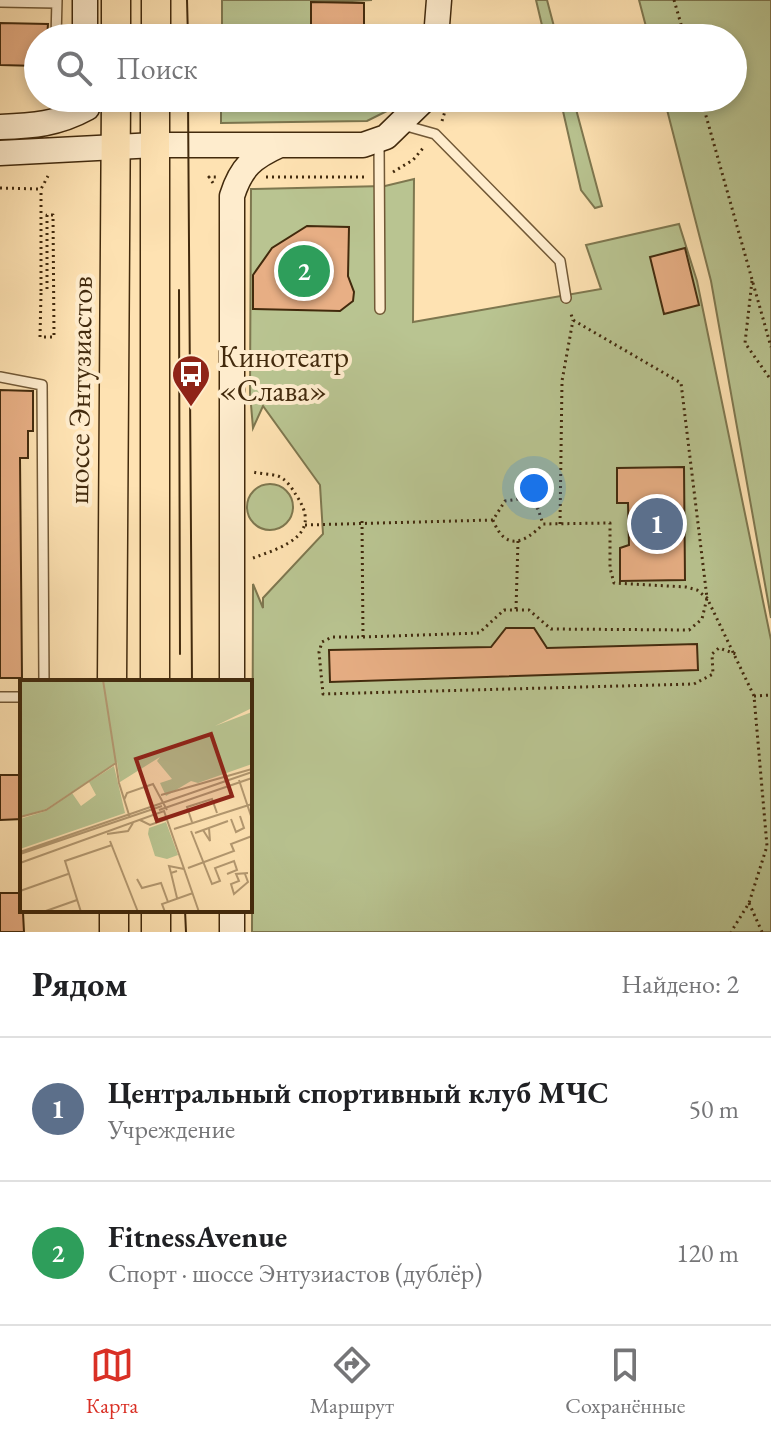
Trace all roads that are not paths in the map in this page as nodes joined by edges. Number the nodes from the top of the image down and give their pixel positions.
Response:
1 (85, 0) edge
2 (116, 0) edge
3 (156, 0) edge
4 (439, 0) edge
5 (0, 2) edge
6 (56, 2) edge
7 (56, 24) edge
8 (85, 24) edge
9 (116, 24) edge
10 (156, 24) edge
11 (437, 24) edge
12 (76, 112) edge
13 (116, 112) edge
14 (155, 112) edge
15 (413, 112) edge
16 (402, 124) junction
17 (0, 127) edge
18 (379, 139) junction
19 (155, 145) junction
20 (280, 145) junction
21 (116, 149) junction
22 (0, 153) edge
23 (566, 298) road end
24 (380, 309) dead end
25 (0, 377) edge
26 (44, 680) edge
27 (112, 680) edge
28 (155, 680) edge
29 (232, 680) edge

1 - 8 main road
2 - 9 main road
3 - 10 main road
4 - 11 main road
5 - 6 lane
6 - 7 lane
12 - 17 main road
13 - 21 main road, шоссе Энтузиастов
14 - 19 main road
15 - 16 main road
16 - 18 main road
16 - 23 lane
18 - 20 main road
18 - 24 lane
19 - 20 main road
19 - 21 main road
19 - 28 main road
20 - 29 main road
21 - 22 main road
21 - 27 main road, шоссе Энтузиастов
25 - 26 lane

